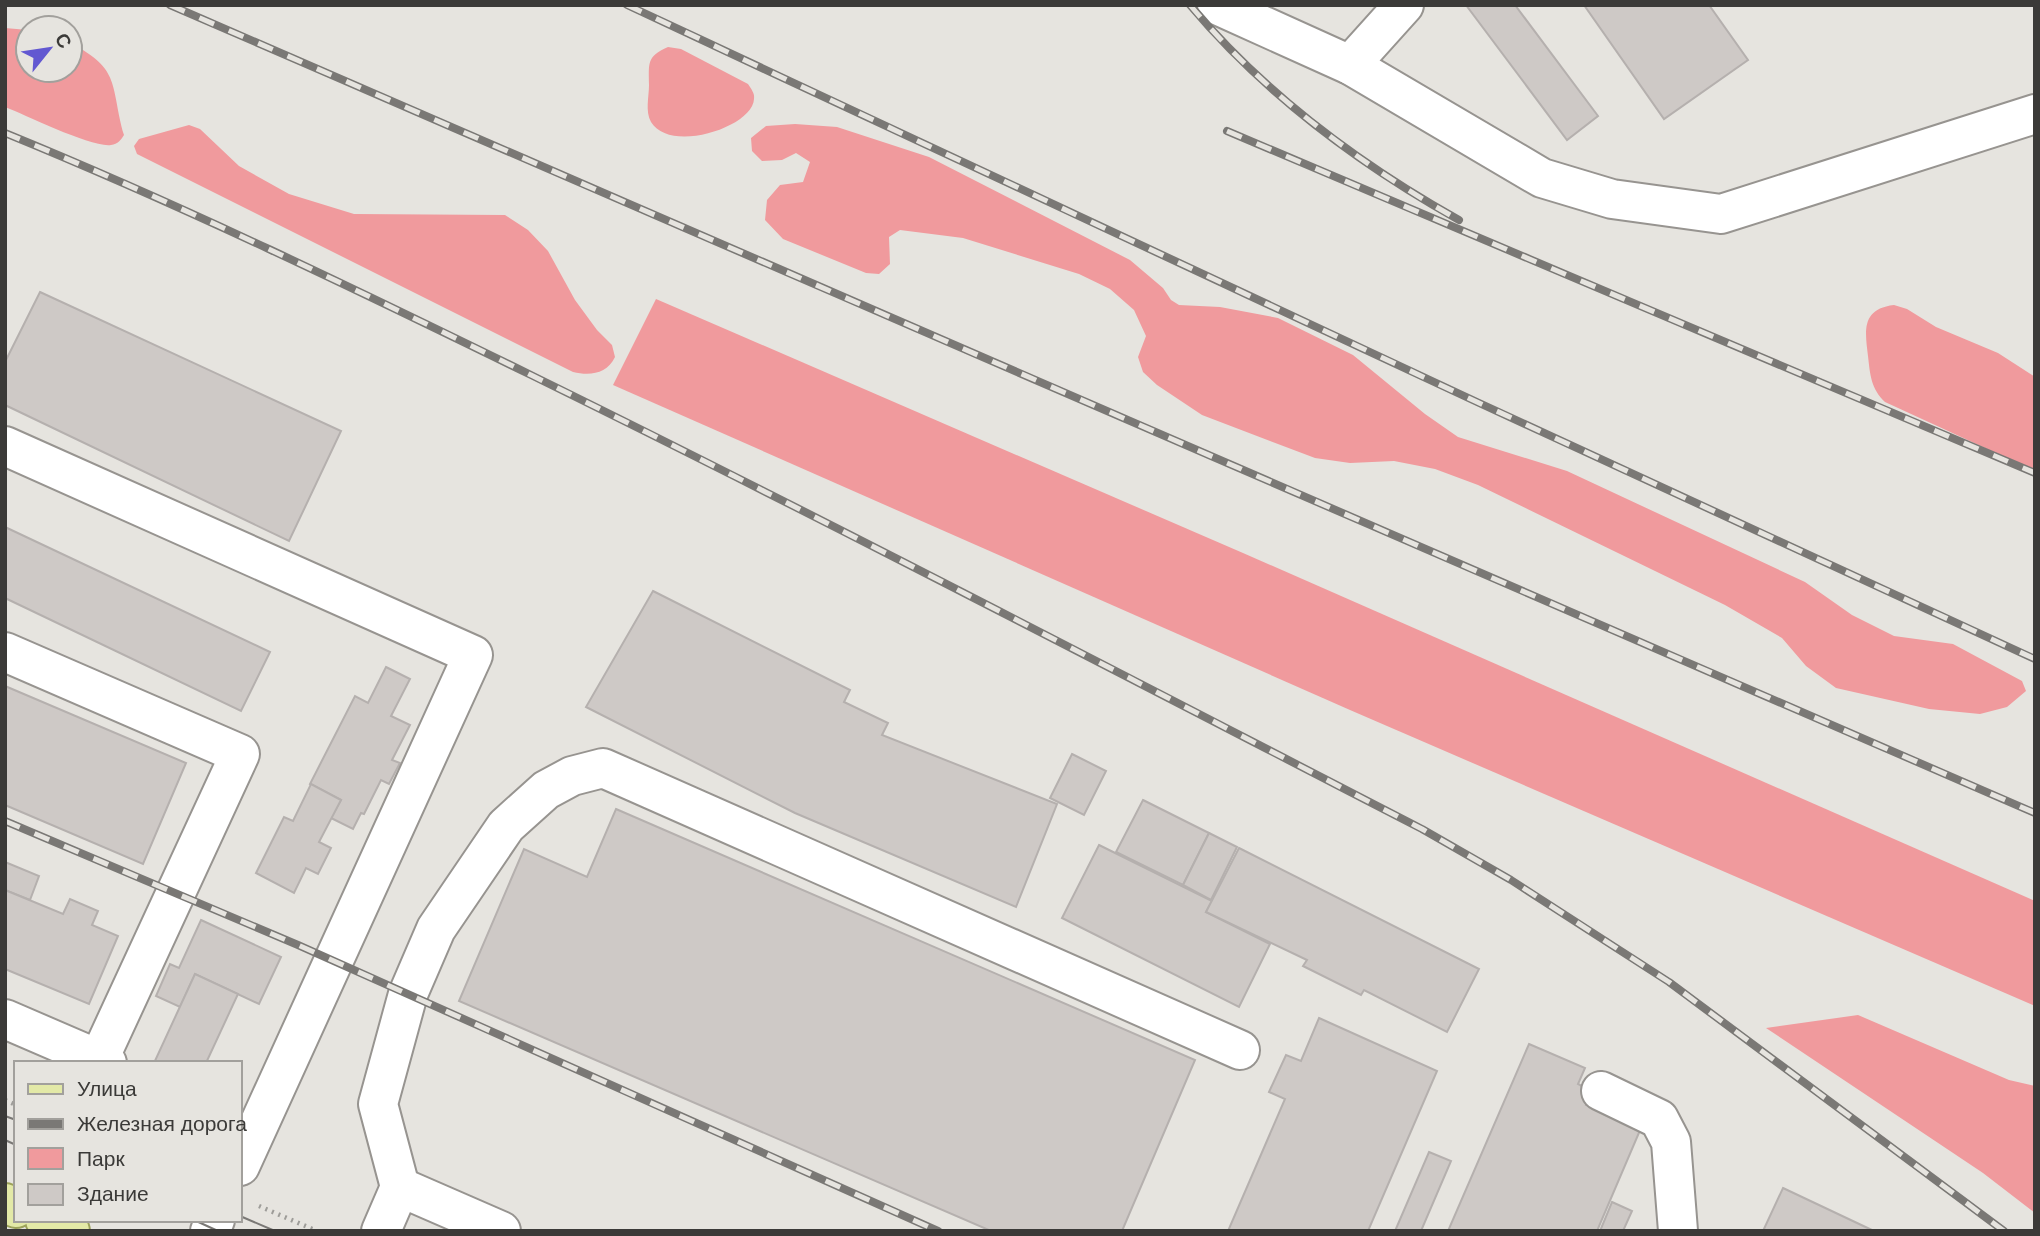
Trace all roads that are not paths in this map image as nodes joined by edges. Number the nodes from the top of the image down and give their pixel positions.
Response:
1 (1217, 5) edge
2 (1404, 5) edge
3 (1350, 65) junction
4 (2035, 114) edge
5 (5, 446) edge
6 (5, 652) edge
7 (5, 1019) edge
8 (1240, 1050) dead end
9 (103, 1061) edge
10 (1601, 1091) dead end
11 (249, 1124) edge
12 (242, 1157) edge
13 (400, 1187) junction
14 (50, 1222) edge
15 (70, 1231) edge
16 (381, 1231) edge
17 (500, 1231) edge
18 (1678, 1231) edge

1 - 3 lane
2 - 3 lane
3 - 4 lane
5 - 11 lane
6 - 9 lane
7 - 9 lane
8 - 13 lane
10 - 18 lane
11 - 12 lane
13 - 16 lane
13 - 17 lane
14 - 15 main road

